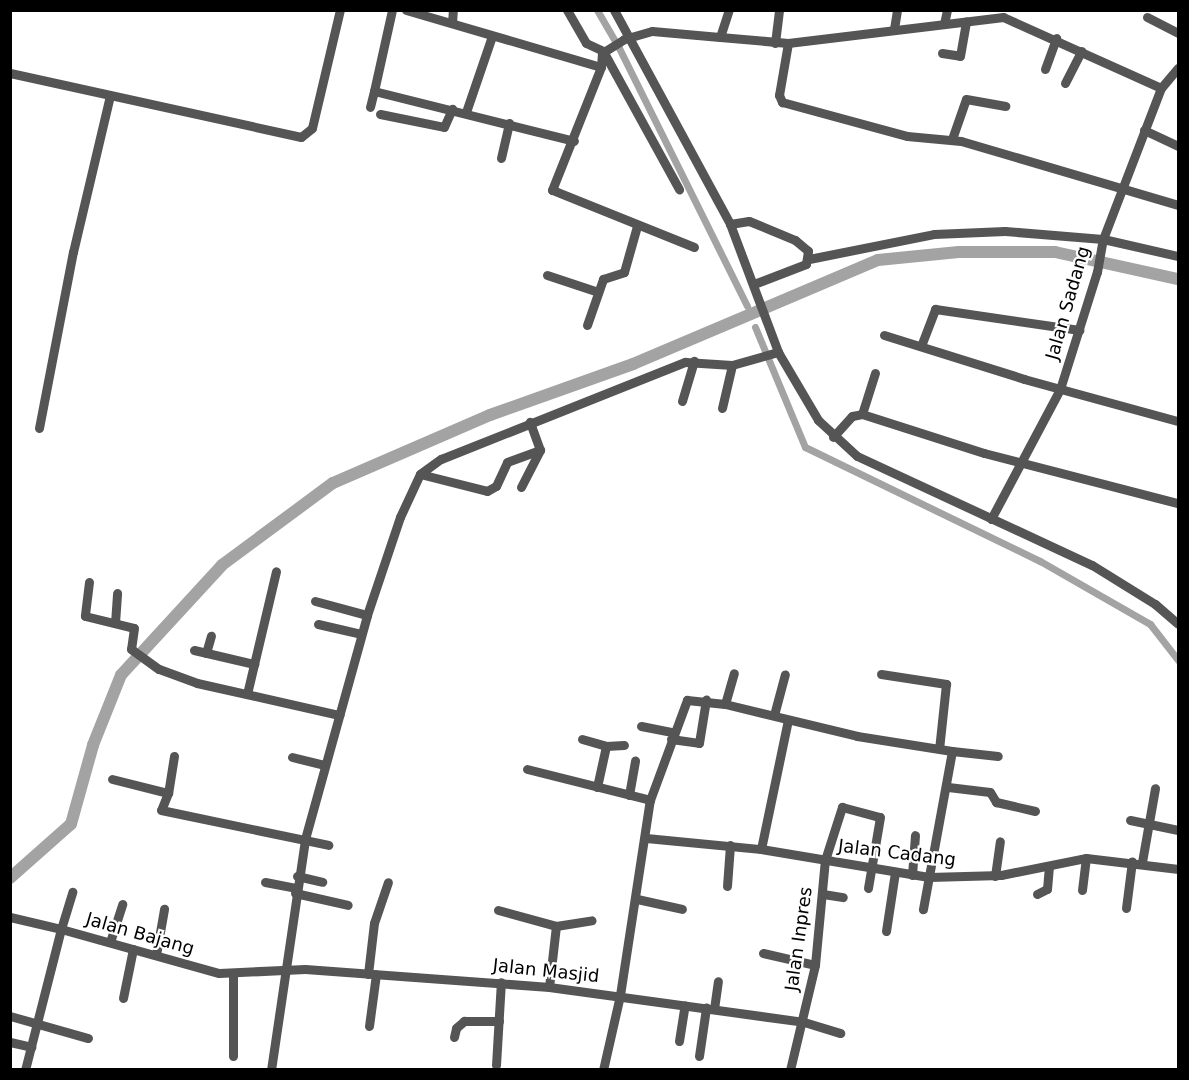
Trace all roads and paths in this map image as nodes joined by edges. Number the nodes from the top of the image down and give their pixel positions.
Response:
1 (340, 10) edge
2 (392, 10) edge
3 (406, 10) edge
4 (453, 10) edge
5 (567, 10) edge
6 (615, 10) edge
7 (729, 10) edge
8 (779, 10) edge
9 (897, 10) edge
10 (947, 10) edge
11 (995, 14) edge
12 (1147, 17) dead end
13 (966, 22) junction
14 (452, 23) junction
15 (944, 24) junction
16 (894, 29) junction
17 (1179, 33) edge
18 (492, 36) junction
19 (720, 37) junction
20 (627, 38) junction
21 (1056, 38) junction
22 (775, 43) junction
23 (788, 43) junction
24 (603, 51) junction
25 (1081, 51) junction
26 (942, 53) dead end
27 (588, 60) junction
28 (601, 67) junction
29 (1179, 68) edge
30 (1045, 69) dead end
31 (10, 73) edge
32 (1065, 83) dead end
33 (1161, 88) junction
34 (374, 91) junction
35 (110, 95) junction
36 (1005, 106) dead end
37 (370, 107) dead end
38 (452, 109) junction
39 (466, 112) junction
40 (380, 114) dead end
41 (509, 123) junction
42 (1144, 130) junction
43 (952, 139) junction
44 (574, 141) junction
45 (1179, 146) edge
46 (501, 158) dead end
47 (679, 189) dead end
48 (1124, 189) junction
49 (1179, 205) edge
50 (736, 222) junction
51 (637, 226) junction
52 (1103, 239) junction
53 (694, 247) dead end
54 (1179, 256) edge
55 (809, 259) junction
56 (548, 275) dead end
57 (754, 284) junction
58 (598, 292) junction
59 (587, 326) dead end
60 (1079, 330) junction
61 (884, 335) dead end
62 (921, 346) junction
63 (775, 353) junction
64 (694, 361) junction
65 (732, 365) junction
66 (875, 373) dead end
67 (1060, 389) junction
68 (682, 402) dead end
69 (722, 408) dead end
70 (862, 414) junction
71 (1179, 421) edge
72 (530, 422) junction
73 (39, 428) dead end
74 (833, 437) junction
75 (540, 450) junction
76 (1022, 463) junction
77 (420, 474) junction
78 (521, 487) dead end
79 (1179, 502) edge
80 (991, 519) junction
81 (276, 571) dead end
82 (89, 582) dead end
83 (117, 593) dead end
84 (315, 601) dead end
85 (367, 615) junction
86 (115, 623) junction
87 (318, 624) dead end
88 (1179, 624) edge
89 (361, 634) junction
90 (211, 636) dead end
91 (194, 650) dead end
92 (206, 653) junction
93 (254, 664) junction
94 (734, 673) dead end
95 (785, 674) dead end
96 (881, 674) dead end
97 (247, 694) junction
98 (706, 700) junction
99 (725, 704) junction
100 (339, 715) junction
101 (774, 715) junction
102 (788, 720) junction
103 (641, 726) dead end
104 (672, 736) junction
105 (582, 739) dead end
106 (624, 745) dead end
107 (606, 746) junction
108 (939, 748) junction
109 (952, 751) junction
110 (174, 756) dead end
111 (998, 756) dead end
112 (292, 757) dead end
113 (635, 760) dead end
114 (326, 765) junction
115 (527, 769) dead end
116 (112, 779) dead end
117 (597, 787) junction
118 (948, 787) junction
119 (1155, 788) dead end
120 (168, 793) junction
121 (629, 795) junction
122 (650, 800) junction
123 (1035, 812) dead end
124 (1130, 820) dead end
125 (1148, 826) junction
126 (1179, 830) edge
127 (915, 835) dead end
128 (646, 838) junction
129 (305, 839) junction
130 (1000, 841) dead end
131 (328, 845) dead end
132 (730, 845) junction
133 (761, 849) junction
134 (1086, 858) junction
135 (825, 860) junction
136 (1137, 862) junction
137 (872, 867) junction
138 (1048, 867) junction
139 (1179, 869) edge
140 (895, 872) junction
141 (912, 875) junction
142 (297, 876) junction
143 (995, 876) junction
144 (929, 877) junction
145 (265, 882) dead end
146 (322, 882) dead end
147 (388, 882) dead end
148 (728, 886) dead end
149 (868, 888) dead end
150 (1082, 890) dead end
151 (295, 891) junction
152 (72, 892) dead end
153 (823, 894) junction
154 (1037, 894) dead end
155 (843, 897) dead end
156 (637, 899) junction
157 (122, 904) dead end
158 (348, 905) dead end
159 (1126, 908) dead end
160 (164, 909) dead end
161 (682, 909) dead end
162 (923, 909) dead end
163 (498, 910) dead end
164 (10, 917) edge
165 (592, 920) dead end
166 (556, 926) junction
167 (61, 929) junction
168 (886, 931) dead end
169 (110, 942) junction
170 (133, 950) junction
171 (763, 953) dead end
172 (156, 955) junction
173 (815, 965) junction
174 (283, 970) junction
175 (233, 973) junction
176 (372, 974) junction
177 (718, 981) dead end
178 (501, 982) junction
179 (549, 987) junction
180 (620, 995) junction
181 (123, 998) dead end
182 (685, 1005) junction
183 (710, 1008) junction
184 (10, 1016) edge
185 (499, 1021) junction
186 (804, 1022) junction
187 (38, 1023) junction
188 (369, 1026) dead end
189 (840, 1033) dead end
190 (454, 1037) dead end
191 (88, 1038) dead end
192 (679, 1041) dead end
193 (10, 1042) edge
194 (31, 1047) junction
195 (233, 1056) dead end
196 (699, 1056) dead end
197 (496, 1065) dead end
198 (25, 1070) edge
199 (271, 1070) edge
200 (603, 1070) edge
201 (790, 1070) edge

1 - 35 street
2 - 34 street
3 - 14 street
4 - 14 street
5 - 24 street
6 - 20 street
7 - 19 street
8 - 22 street
9 - 16 street
10 - 15 street
11 - 13 street
11 - 21 street
12 - 17 street
13 - 15 street
13 - 26 street
14 - 18 street
15 - 16 street
16 - 23 street
18 - 27 street
18 - 39 street
19 - 20 street
19 - 22 street
20 - 24 street
20 - 50 street
21 - 25 street
21 - 30 street
22 - 23 street
23 - 43 street
24 - 27 street
24 - 28 street
24 - 47 street
25 - 32 street
25 - 33 street
27 - 28 street
28 - 44 street
29 - 33 street, Jalan Sadang
31 - 35 street
33 - 42 street, Jalan Sadang
34 - 37 street
34 - 38 street
35 - 73 street
36 - 43 street
38 - 39 street
38 - 40 street
39 - 41 street
41 - 44 street
41 - 46 street
42 - 45 street
42 - 48 street, Jalan Sadang
43 - 48 street
44 - 51 street
48 - 49 street
48 - 52 street, Jalan Sadang
50 - 55 street
50 - 57 street
51 - 53 street
51 - 58 street
52 - 54 street
52 - 55 street
52 - 60 street, Jalan Sadang
55 - 57 street
56 - 58 street
57 - 63 street
58 - 59 street
60 - 62 street
60 - 67 street, Jalan Sadang
61 - 62 street
62 - 67 street
63 - 65 street
63 - 74 street
64 - 65 street
64 - 68 street
64 - 72 street
65 - 69 street
66 - 70 street
67 - 71 street
67 - 76 street, Jalan Sadang
70 - 74 street
70 - 76 street
72 - 75 street
72 - 77 street
74 - 80 street
75 - 77 street
75 - 78 street
76 - 79 street
76 - 80 street, Jalan Sadang
77 - 85 street
80 - 88 street
81 - 93 street
82 - 86 street
83 - 86 street
84 - 85 street
85 - 89 street
86 - 97 street
87 - 89 street
89 - 100 street
90 - 92 street
91 - 92 street
92 - 93 street
93 - 97 street
94 - 99 street
95 - 101 street
96 - 108 street
97 - 100 street
98 - 99 street
98 - 104 street
98 - 104 street
99 - 101 street
100 - 114 street
101 - 102 street
102 - 108 street
102 - 133 street
103 - 104 street
104 - 122 street
105 - 107 street
106 - 107 street
107 - 117 street
108 - 109 street
109 - 111 street
109 - 118 street
110 - 120 street
112 - 114 street
113 - 121 street
114 - 129 street
115 - 117 street
116 - 120 street
117 - 121 street
118 - 123 street
118 - 144 street
119 - 125 street
120 - 129 street
121 - 122 street
122 - 128 street
124 - 125 street
125 - 126 street
125 - 136 street
127 - 141 street
128 - 132 street, Jalan Cadang
128 - 156 street
129 - 131 street
129 - 142 street
130 - 143 street
132 - 133 street, Jalan Cadang
132 - 148 street
133 - 135 street, Jalan Cadang
134 - 136 street, Jalan Cadang
134 - 138 street, Jalan Cadang
134 - 150 street
135 - 137 street, Jalan Cadang
135 - 137 street, Jalan Inpres
135 - 153 street, Jalan Inpres
136 - 139 street, Jalan Cadang
136 - 159 street
137 - 140 street, Jalan Cadang
137 - 149 street
138 - 143 street, Jalan Cadang
138 - 154 street
140 - 141 street, Jalan Cadang
140 - 168 street
141 - 144 street, Jalan Cadang
142 - 146 street
142 - 151 street
143 - 144 street, Jalan Cadang
144 - 162 street
145 - 151 street
147 - 176 street
151 - 158 street
151 - 174 street
152 - 167 street
153 - 155 street
153 - 173 street, Jalan Inpres
156 - 161 street
156 - 180 street
157 - 169 street
160 - 172 street
163 - 166 street
164 - 167 street
165 - 166 street
166 - 179 street
167 - 169 street, Jalan Bajang
167 - 187 street, Jalan Bajang
169 - 170 street, Jalan Bajang
170 - 172 street, Jalan Bajang
170 - 181 street
171 - 173 street
172 - 175 street, Jalan Bajang
173 - 186 street, Jalan Inpres
174 - 175 street, Jalan Bajang
174 - 176 street, Jalan Masjid
174 - 199 street
175 - 195 street
176 - 178 street, Jalan Masjid
176 - 188 street
177 - 183 street
178 - 179 street, Jalan Masjid
178 - 185 street
179 - 180 street, Jalan Masjid
180 - 182 street, Jalan Masjid
180 - 200 street
182 - 183 street, Jalan Masjid
182 - 192 street
183 - 186 street, Jalan Masjid
183 - 196 street
184 - 187 street
185 - 190 street
185 - 197 street
186 - 189 street, Jalan Masjid
186 - 201 street, Jalan Inpres
187 - 191 street
187 - 194 street, Jalan Bajang
193 - 194 street
194 - 198 street, Jalan Bajang

